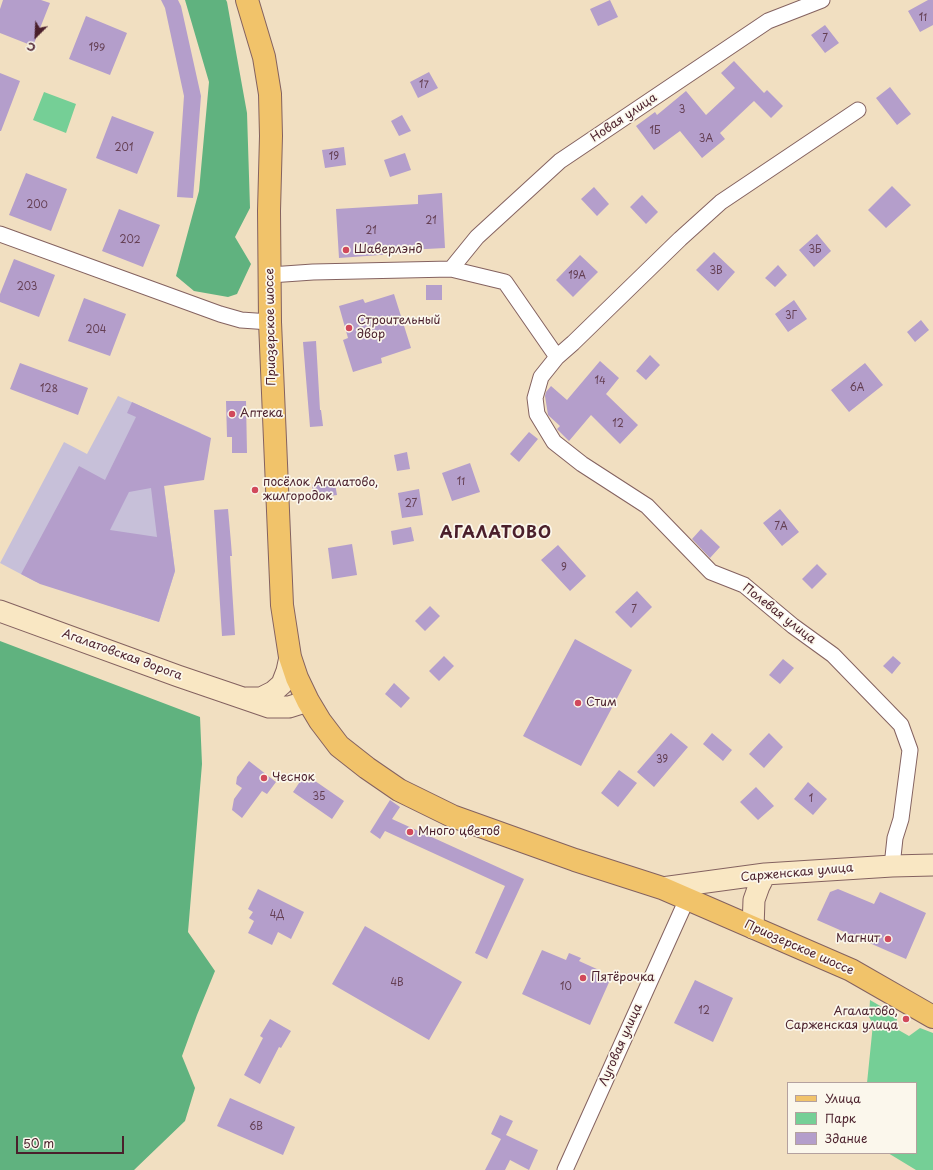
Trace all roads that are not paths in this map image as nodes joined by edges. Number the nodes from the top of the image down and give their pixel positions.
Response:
1 (247, 0) edge
2 (822, 0) edge
3 (858, 110) dead end
4 (0, 234) edge
5 (451, 269) junction
6 (270, 275) junction
7 (270, 322) junction
8 (556, 357) junction
9 (0, 611) edge
10 (290, 657) junction
11 (244, 698) junction
12 (308, 701) junction
13 (933, 865) edge
14 (892, 866) junction
15 (765, 874) junction
16 (662, 888) junction
17 (687, 899) junction
18 (753, 928) junction
19 (933, 1017) edge
20 (565, 1170) edge

1 - 6 main road, Приозерское шоссе
2 - 5 street, Новая улица
3 - 8 street, Полевая улица
4 - 7 street
5 - 6 street
5 - 8 street
6 - 7 main road, Приозерское шоссе
7 - 10 main road, Приозерское шоссе
8 - 14 street, Полевая улица
9 - 11 main road, Агалатовская дорога
10 - 11 main road
10 - 12 main road, Приозерское шоссе
11 - 12 main road, Агалатовская дорога
12 - 16 main road, Приозерское шоссе
13 - 14 main road, Сарженская улица
14 - 15 main road, Сарженская улица
15 - 16 main road, Сарженская улица
15 - 18 main road
16 - 17 main road, Приозерское шоссе
17 - 18 main road, Приозерское шоссе
17 - 20 street, Луговая улица
18 - 19 main road, Приозерское шоссе

